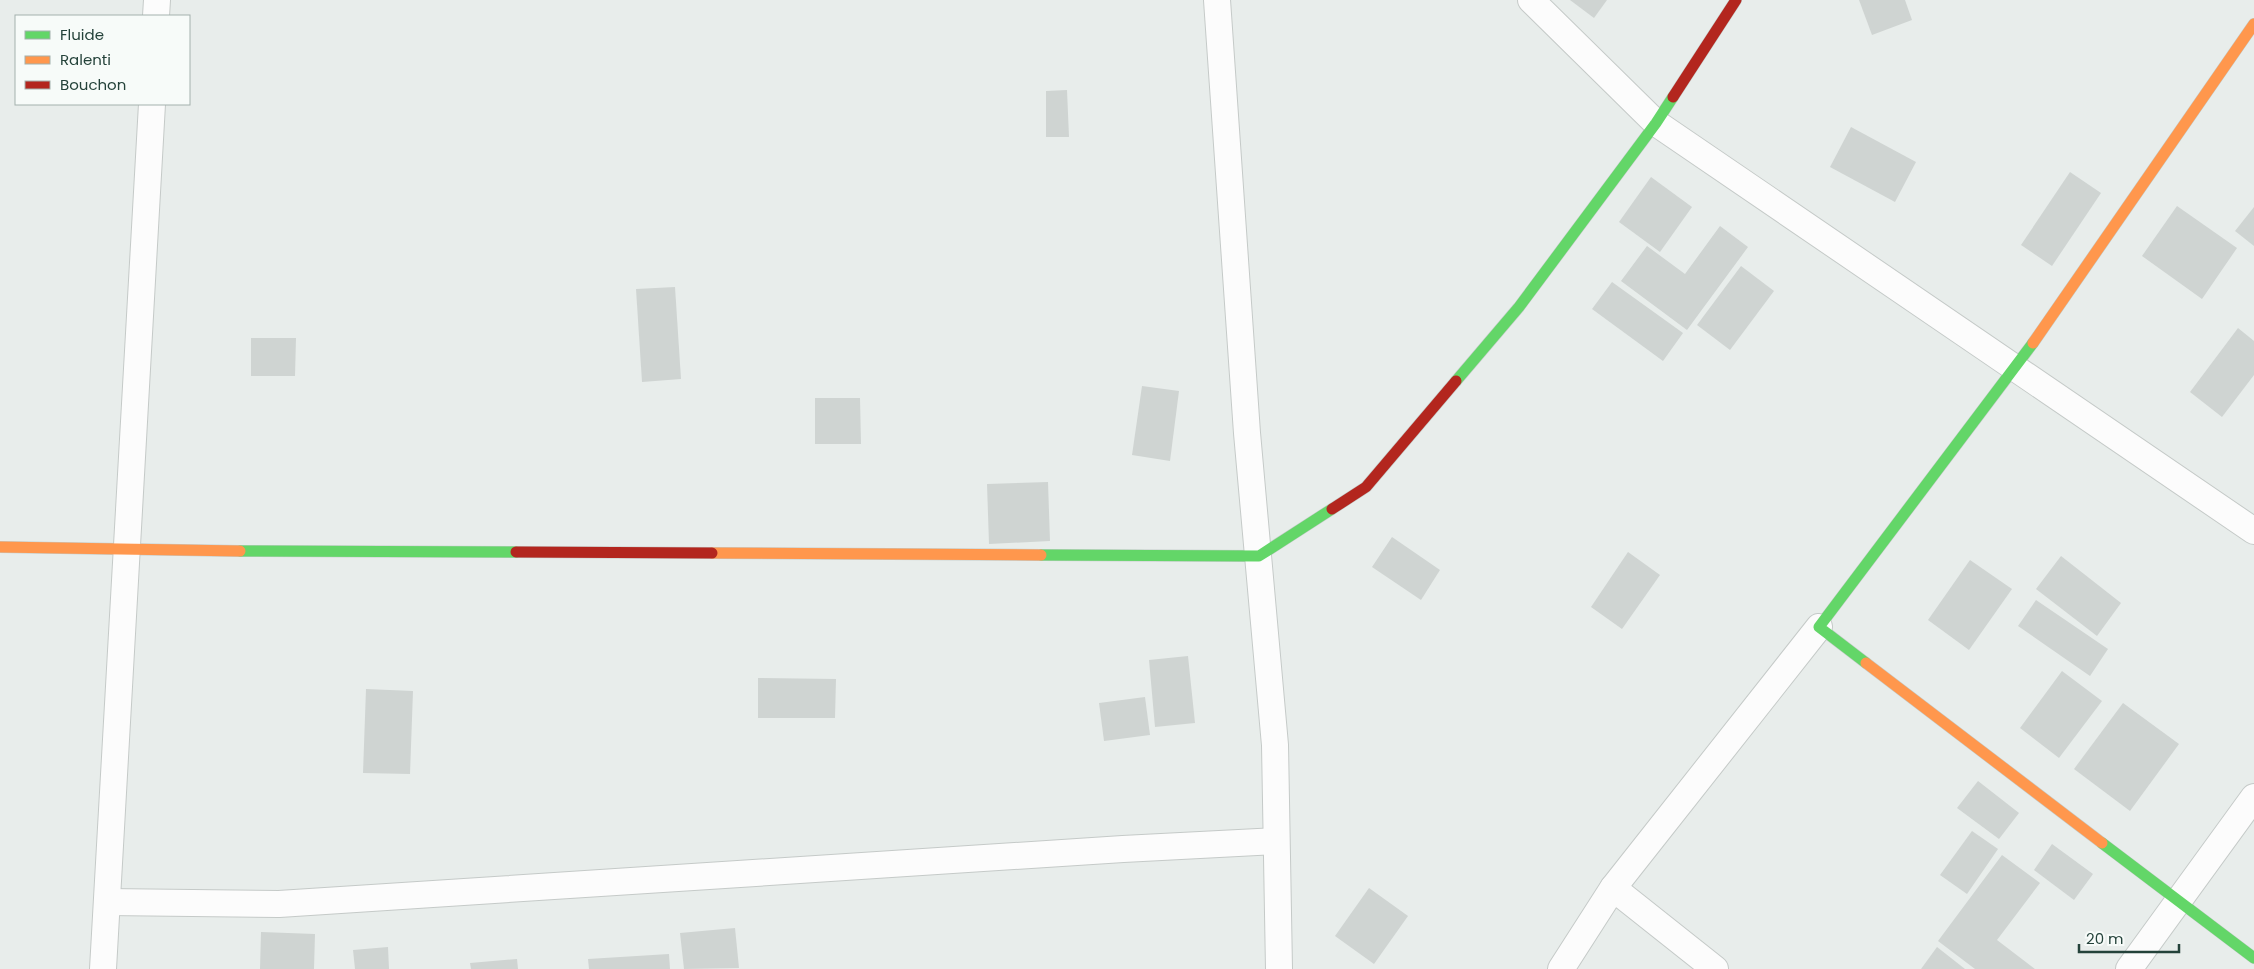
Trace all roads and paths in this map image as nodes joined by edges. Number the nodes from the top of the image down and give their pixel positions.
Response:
1 (157, 0) edge
2 (1217, 0) edge
3 (1531, 0) edge
4 (1736, 0) edge
5 (156, 15) edge
6 (2254, 24) edge
7 (152, 105) edge
8 (1656, 123) junction
9 (2016, 368) junction
10 (2254, 531) edge
11 (0, 547) edge
12 (128, 550) junction
13 (1259, 556) junction
14 (1819, 627) junction
15 (2254, 797) edge
16 (1276, 841) junction
17 (1613, 888) junction
18 (2178, 901) junction
19 (107, 902) junction
20 (2254, 958) edge
21 (103, 969) edge
22 (1278, 969) edge
23 (1561, 969) edge
24 (1715, 969) edge
25 (2129, 969) edge

1 - 5 street
2 - 13 street
3 - 8 street
4 - 8 street
6 - 9 street
7 - 12 street
8 - 9 street
8 - 13 street
9 - 10 street
9 - 14 street
11 - 12 street
12 - 13 street
12 - 19 street
13 - 16 street
14 - 17 street
14 - 18 street
15 - 18 street
16 - 19 street
16 - 22 street
17 - 23 street
17 - 24 street
18 - 20 street
18 - 25 street
19 - 21 street

